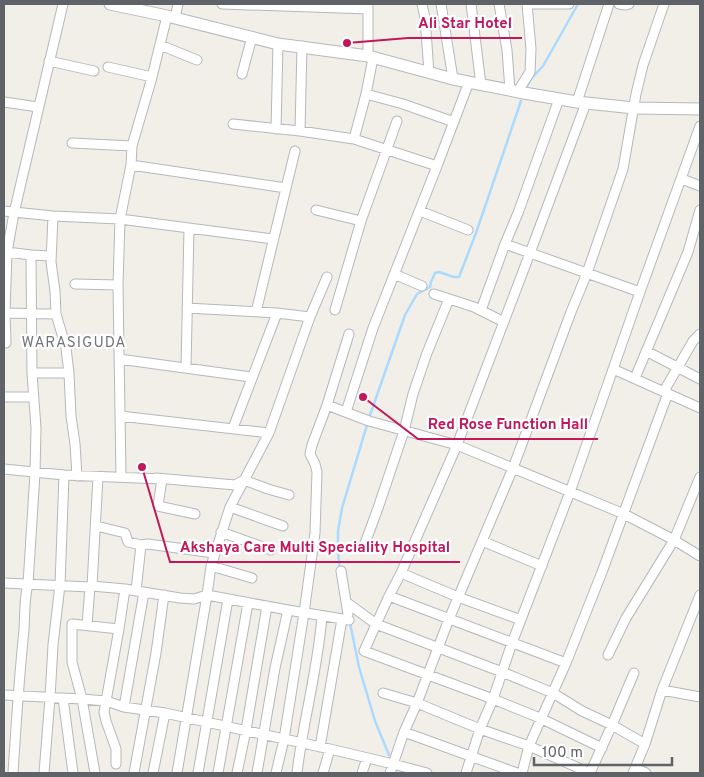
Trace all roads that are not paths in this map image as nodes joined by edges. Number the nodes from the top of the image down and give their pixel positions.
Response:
1 (63, 4) edge
2 (110, 4) edge
3 (178, 4) edge
4 (222, 4) edge
5 (422, 4) edge
6 (441, 4) edge
7 (471, 4) edge
8 (499, 4) edge
9 (527, 4) edge
10 (568, 4) edge
11 (609, 4) edge
12 (619, 4) edge
13 (628, 4) edge
14 (664, 4) edge
15 (306, 6) edge
16 (368, 6) edge
17 (171, 17) junction
18 (252, 37) junction
19 (278, 44) junction
20 (302, 46) junction
21 (158, 48) junction
22 (370, 57) junction
23 (197, 60) dead end
24 (49, 61) junction
25 (108, 67) dead end
26 (94, 71) dead end
27 (429, 72) junction
28 (242, 74) dead end
29 (152, 77) junction
30 (453, 79) junction
31 (469, 82) junction
32 (481, 85) junction
33 (514, 91) junction
34 (366, 94) junction
35 (559, 98) junction
36 (4, 102) edge
37 (582, 102) junction
38 (38, 107) junction
39 (634, 108) junction
40 (700, 110) edge
41 (397, 121) dead end
42 (454, 122) junction
43 (233, 124) dead end
44 (700, 126) edge
45 (276, 129) junction
46 (300, 131) junction
47 (354, 139) junction
48 (72, 143) dead end
49 (132, 146) junction
50 (386, 150) junction
51 (295, 151) dead end
52 (132, 165) junction
53 (437, 166) junction
54 (682, 179) junction
55 (700, 186) edge
56 (286, 188) junction
57 (316, 210) dead end
58 (700, 210) edge
59 (4, 211) edge
60 (420, 211) junction
61 (14, 212) junction
62 (53, 216) junction
63 (120, 219) junction
64 (361, 221) junction
65 (189, 228) junction
66 (468, 230) dead end
67 (274, 238) junction
68 (505, 244) junction
69 (530, 253) junction
70 (31, 255) junction
71 (6, 256) edge
72 (51, 256) junction
73 (587, 273) junction
74 (394, 274) junction
75 (327, 277) dead end
76 (75, 284) dead end
77 (118, 286) junction
78 (422, 286) dead end
79 (640, 292) junction
80 (434, 294) dead end
81 (449, 299) junction
82 (187, 308) junction
83 (335, 310) dead end
84 (481, 310) junction
85 (256, 312) junction
86 (5, 313) edge
87 (32, 313) junction
88 (277, 313) junction
89 (56, 314) junction
90 (310, 317) junction
91 (504, 322) junction
92 (349, 334) dead end
93 (700, 334) edge
94 (6, 342) dead end
95 (646, 351) junction
96 (119, 359) junction
97 (677, 367) junction
98 (186, 368) junction
99 (613, 369) junction
100 (32, 373) junction
101 (69, 373) junction
102 (251, 377) junction
103 (635, 378) junction
104 (700, 379) edge
105 (666, 392) junction
106 (4, 397) edge
107 (34, 397) junction
108 (327, 405) junction
109 (700, 408) edge
110 (346, 412) junction
111 (120, 416) junction
112 (233, 428) junction
113 (404, 431) junction
114 (269, 433) junction
115 (456, 445) junction
116 (513, 468) junction
117 (4, 469) edge
118 (35, 473) junction
119 (64, 475) junction
120 (77, 476) junction
121 (98, 477) junction
122 (700, 477) edge
123 (119, 478) junction
124 (162, 479) junction
125 (244, 480) junction
126 (570, 492) junction
127 (289, 495) dead end
128 (230, 507) junction
129 (195, 514) dead end
130 (624, 514) junction
131 (96, 526) junction
132 (283, 526) dead end
133 (221, 532) junction
134 (674, 540) junction
135 (482, 541) junction
136 (142, 546) junction
137 (364, 546) dead end
138 (271, 550) dead end
139 (214, 554) junction
140 (700, 556) edge
141 (211, 566) junction
142 (542, 566) junction
143 (341, 571) dead end
144 (401, 573) junction
145 (252, 578) dead end
146 (4, 582) edge
147 (28, 584) junction
148 (60, 585) junction
149 (91, 586) junction
150 (124, 589) junction
151 (140, 592) junction
152 (164, 595) junction
153 (207, 595) junction
154 (700, 595) edge
155 (389, 596) junction
156 (458, 597) junction
157 (228, 598) junction
158 (346, 602) junction
159 (248, 603) junction
160 (267, 606) junction
161 (288, 610) junction
162 (304, 613) junction
163 (322, 616) junction
164 (346, 618) junction
165 (449, 619) junction
166 (521, 620) junction
167 (376, 624) junction
168 (87, 626) junction
169 (120, 629) junction
170 (512, 643) junction
171 (438, 648) junction
172 (608, 655) dead end
173 (566, 663) junction
174 (502, 672) junction
175 (634, 673) dead end
176 (428, 674) junction
177 (662, 690) junction
178 (383, 693) dead end
179 (553, 693) junction
180 (4, 695) edge
181 (18, 696) junction
182 (700, 697) edge
183 (50, 698) junction
184 (63, 698) junction
185 (82, 699) junction
186 (493, 699) junction
187 (106, 701) junction
188 (417, 703) junction
189 (124, 707) junction
190 (145, 710) junction
191 (165, 713) junction
192 (65, 717) junction
193 (48, 718) junction
194 (187, 718) junction
195 (540, 718) junction
196 (207, 723) junction
197 (612, 725) junction
198 (226, 726) junction
199 (480, 728) junction
200 (246, 730) junction
201 (404, 732) junction
202 (264, 734) junction
203 (284, 739) junction
204 (301, 743) junction
205 (644, 744) junction
206 (529, 746) junction
207 (325, 748) junction
208 (602, 748) junction
209 (471, 756) junction
210 (367, 758) junction
211 (391, 759) junction
212 (116, 764) dead end
213 (634, 771) edge
214 (13, 773) edge
215 (44, 773) edge
216 (73, 773) edge
217 (95, 773) edge
218 (134, 773) edge
219 (153, 773) edge
220 (177, 773) edge
221 (198, 773) edge
222 (218, 773) edge
223 (237, 773) edge
224 (257, 773) edge
225 (276, 773) edge
226 (297, 773) edge
227 (323, 773) edge
228 (362, 773) edge
229 (390, 773) edge
230 (398, 773) edge
231 (426, 773) edge
232 (466, 773) edge
233 (517, 773) edge
234 (522, 773) edge
235 (590, 773) edge
236 (646, 773) edge

1 - 24 street
2 - 17 street
3 - 17 street
4 - 15 street
5 - 27 street
6 - 30 street
7 - 32 street
8 - 33 street
9 - 10 street
9 - 33 street
11 - 37 street
12 - 13 street
14 - 39 street
15 - 16 street
16 - 22 street
17 - 18 street
17 - 21 street
18 - 19 street
18 - 28 street
19 - 20 street
19 - 45 street
20 - 22 street
20 - 46 street
21 - 23 street
21 - 29 street
22 - 27 street
22 - 34 street
24 - 26 street
24 - 38 street
25 - 29 street
27 - 30 street
29 - 49 street
30 - 31 street
31 - 32 street
31 - 42 street
32 - 33 street
33 - 35 street
34 - 42 street
34 - 47 street
35 - 37 street
35 - 68 street
36 - 38 street
37 - 39 street
37 - 69 street
38 - 61 street
39 - 40 street
39 - 73 street
41 - 50 street
42 - 53 street
43 - 45 street
44 - 54 street
45 - 46 street
46 - 47 street
47 - 50 street
48 - 49 street
49 - 52 street
50 - 53 street
50 - 64 street
51 - 56 street
52 - 56 street
52 - 63 street
53 - 60 street
54 - 55 street
54 - 79 street
56 - 67 street
57 - 64 street
58 - 95 street
59 - 61 street
60 - 66 street
60 - 74 street
61 - 62 street
61 - 71 street
62 - 63 street
62 - 72 street
63 - 65 street
63 - 77 street
64 - 83 street
65 - 67 street
65 - 82 street
67 - 85 street
68 - 69 street
68 - 84 street
69 - 73 street
69 - 91 street
70 - 71 street
70 - 72 street
70 - 87 street
71 - 86 street
72 - 89 street
73 - 79 street
73 - 116 street
74 - 78 street
74 - 110 street
75 - 90 street
76 - 77 street
77 - 96 street
79 - 99 street
80 - 81 street
81 - 84 street
81 - 113 street
82 - 85 street
82 - 98 street
84 - 91 street
85 - 88 street
86 - 87 street
86 - 94 street
87 - 89 street
87 - 100 street
88 - 90 street
88 - 102 street
89 - 101 street
90 - 114 street
91 - 115 street
92 - 108 street
93 - 97 street
95 - 97 street
95 - 103 street
96 - 98 street
96 - 111 street
97 - 104 street
97 - 105 street
98 - 102 street
99 - 103 street
99 - 126 street
100 - 101 street
100 - 107 street
101 - 120 street
102 - 112 street
103 - 105 street
105 - 109 street
105 - 130 street
106 - 107 street
107 - 118 street
108 - 110 street
108 - 162 street
110 - 113 street
111 - 112 street
111 - 123 street
112 - 114 street
113 - 115 street
113 - 137 street
114 - 125 street
115 - 116 street
115 - 144 street
116 - 126 street
116 - 135 street
117 - 118 street
118 - 119 street
118 - 147 street
119 - 120 street
119 - 148 street
120 - 121 street
121 - 123 street
121 - 131 street
122 - 134 street
123 - 124 street
124 - 125 street
124 - 129 street
125 - 127 street
125 - 128 street
126 - 130 street
126 - 142 street
128 - 132 street
128 - 133 street
130 - 134 street
130 - 173 street
131 - 136 street
131 - 149 street
133 - 138 street
133 - 139 street
134 - 140 street
134 - 172 street
135 - 142 street
135 - 156 street
136 - 139 street
136 - 151 street
139 - 141 street
141 - 145 street
141 - 153 street
142 - 166 street
143 - 158 street
144 - 155 street
144 - 156 street
146 - 147 street
147 - 148 street
147 - 181 street
148 - 149 street
148 - 183 street
149 - 150 street
149 - 168 street
150 - 151 street
150 - 169 street
151 - 152 street
151 - 189 street
152 - 153 street
152 - 190 street
153 - 157 street
153 - 194 street
154 - 177 street
155 - 165 street
155 - 167 street
156 - 165 street
156 - 166 street
157 - 159 street
157 - 196 street
158 - 164 street
158 - 167 street
159 - 160 street
159 - 198 street
160 - 161 street
160 - 200 street
161 - 162 street
161 - 202 street
162 - 163 street
162 - 203 street
163 - 164 street
163 - 204 street
164 - 207 street
165 - 170 street
165 - 171 street
166 - 170 street
167 - 171 street
167 - 176 street
168 - 169 street
168 - 185 street
169 - 187 street
170 - 173 street
170 - 174 street
171 - 174 street
171 - 176 street
173 - 179 street
174 - 179 street
174 - 186 street
175 - 197 street
176 - 186 street
176 - 188 street
177 - 182 street
177 - 205 street
178 - 188 street
179 - 195 street
179 - 197 street
180 - 181 street
181 - 183 street
181 - 214 street
183 - 184 street
183 - 193 street
184 - 185 street
184 - 192 street
185 - 187 street
185 - 217 street
186 - 195 street
186 - 199 street
187 - 189 street
187 - 212 street
188 - 199 street
188 - 201 street
189 - 190 street
190 - 191 street
190 - 218 street
191 - 194 street
191 - 219 street
192 - 193 street
192 - 216 street
193 - 215 street
194 - 196 street
194 - 220 street
195 - 206 street
195 - 208 street
196 - 198 street
196 - 221 street
197 - 205 street
197 - 208 street
198 - 200 street
198 - 222 street
199 - 206 street
199 - 209 street
200 - 202 street
200 - 223 street
201 - 209 street
201 - 211 street
202 - 203 street
202 - 224 street
203 - 204 street
203 - 225 street
204 - 207 street
204 - 226 street
205 - 213 street
206 - 234 street
206 - 235 street
207 - 210 street
207 - 227 street
208 - 235 street
209 - 232 street
209 - 233 street
210 - 211 street
210 - 228 street
211 - 229 street
211 - 230 street
211 - 231 street
213 - 236 street

